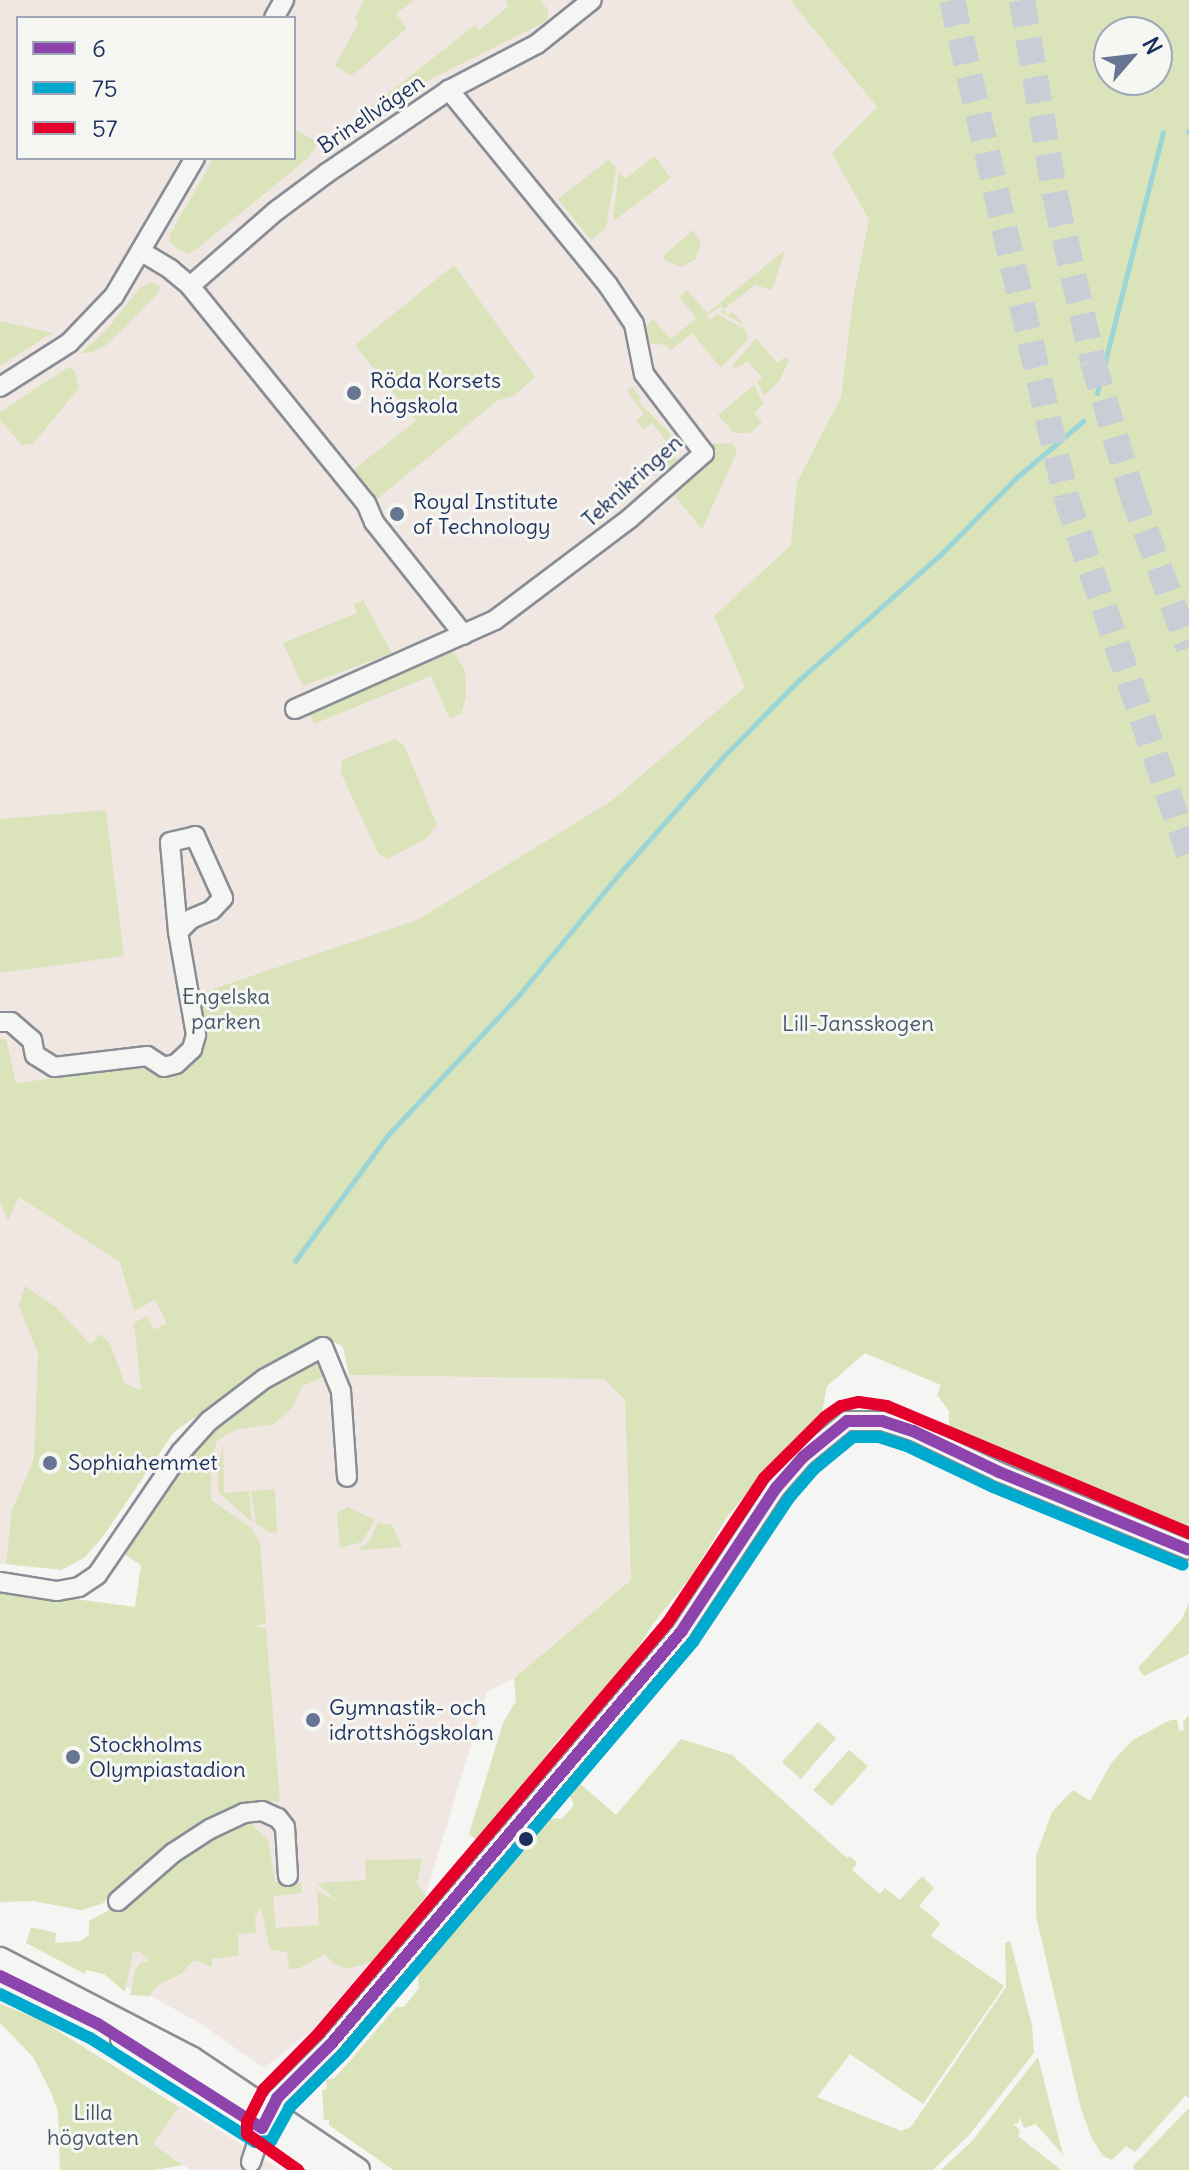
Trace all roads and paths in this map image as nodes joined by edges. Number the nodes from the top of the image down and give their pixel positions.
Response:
1 (592, 0) edge
2 (449, 90) junction
3 (194, 160) edge
4 (142, 252) junction
5 (190, 286) junction
6 (0, 387) edge
7 (464, 635) junction
8 (295, 709) dead end
9 (178, 932) junction
10 (0, 1022) edge
11 (347, 1477) dead end
12 (1189, 1550) edge
13 (0, 1582) edge
14 (288, 1876) dead end
15 (118, 1901) dead end
16 (0, 1959) edge
17 (0, 1976) edge
18 (266, 2120) junction
19 (251, 2162) dead end
20 (327, 2170) edge
21 (358, 2170) edge

1 - 2 street, Brinellvägen
2 - 5 street, Brinellvägen
2 - 7 street, Teknikringen
3 - 4 street
4 - 5 street
4 - 6 street
5 - 7 street
7 - 8 street, Teknikringen
9 - 9 street
9 - 10 street
11 - 13 street
12 - 18 street
14 - 15 street
16 - 18 main road
17 - 18 main road
18 - 19 street
18 - 20 main road
18 - 21 main road

